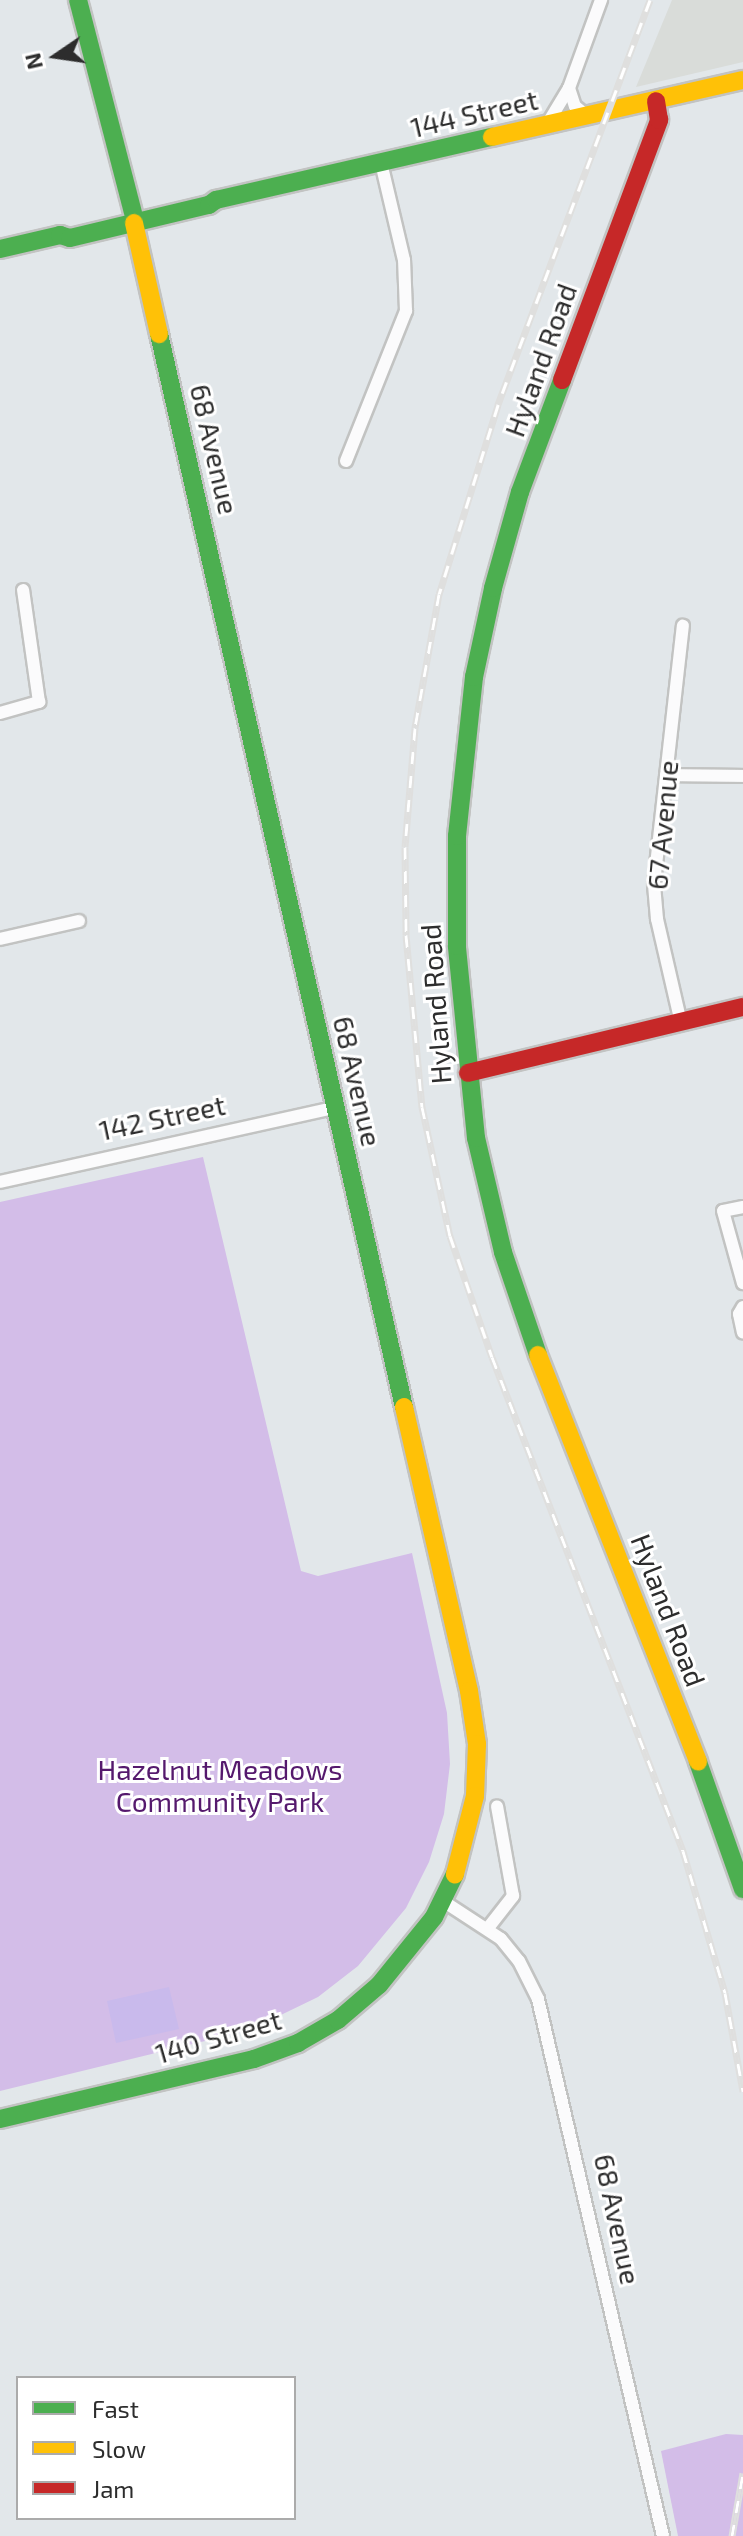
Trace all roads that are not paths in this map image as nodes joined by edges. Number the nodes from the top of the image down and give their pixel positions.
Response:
1 (78, 0) edge
2 (601, 0) edge
3 (743, 80) edge
4 (569, 88) junction
5 (656, 101) junction
6 (587, 116) junction
7 (546, 126) junction
8 (381, 163) junction
9 (134, 218) junction
10 (0, 249) edge
11 (346, 461) dead end
12 (23, 590) dead end
13 (683, 626) dead end
14 (0, 713) edge
15 (666, 775) junction
16 (743, 776) edge
17 (79, 921) dead end
18 (0, 939) edge
19 (743, 1007) edge
20 (681, 1023) junction
21 (468, 1073) junction
22 (335, 1108) junction
23 (0, 1182) edge
24 (743, 1207) edge
25 (743, 1283) edge
26 (743, 1307) edge
27 (743, 1333) edge
28 (497, 1806) dead end
29 (743, 1889) edge
30 (443, 1901) junction
31 (488, 1928) junction
32 (0, 2119) edge
33 (663, 2536) edge

1 - 9 street, 68 Avenue
2 - 4 street
3 - 5 street, 144 Street
4 - 6 street
4 - 7 street
5 - 6 street, 144 Street
5 - 21 street, Hyland Road
6 - 7 street, 144 Street
7 - 8 street, 144 Street
8 - 9 street, 144 Street
8 - 11 street
9 - 10 street, 144 Street
9 - 22 street, 68 Avenue
12 - 14 street
13 - 15 street, 67 Avenue
15 - 16 street
15 - 20 street, 67 Avenue
17 - 18 street
19 - 20 street
20 - 21 street
21 - 29 street, Hyland Road
22 - 23 street, 142 Street
22 - 30 street, 68 Avenue
24 - 25 street
26 - 27 street
28 - 31 street
30 - 31 street, 68 Avenue
30 - 32 street, 140 Street
31 - 33 street, 68 Avenue

